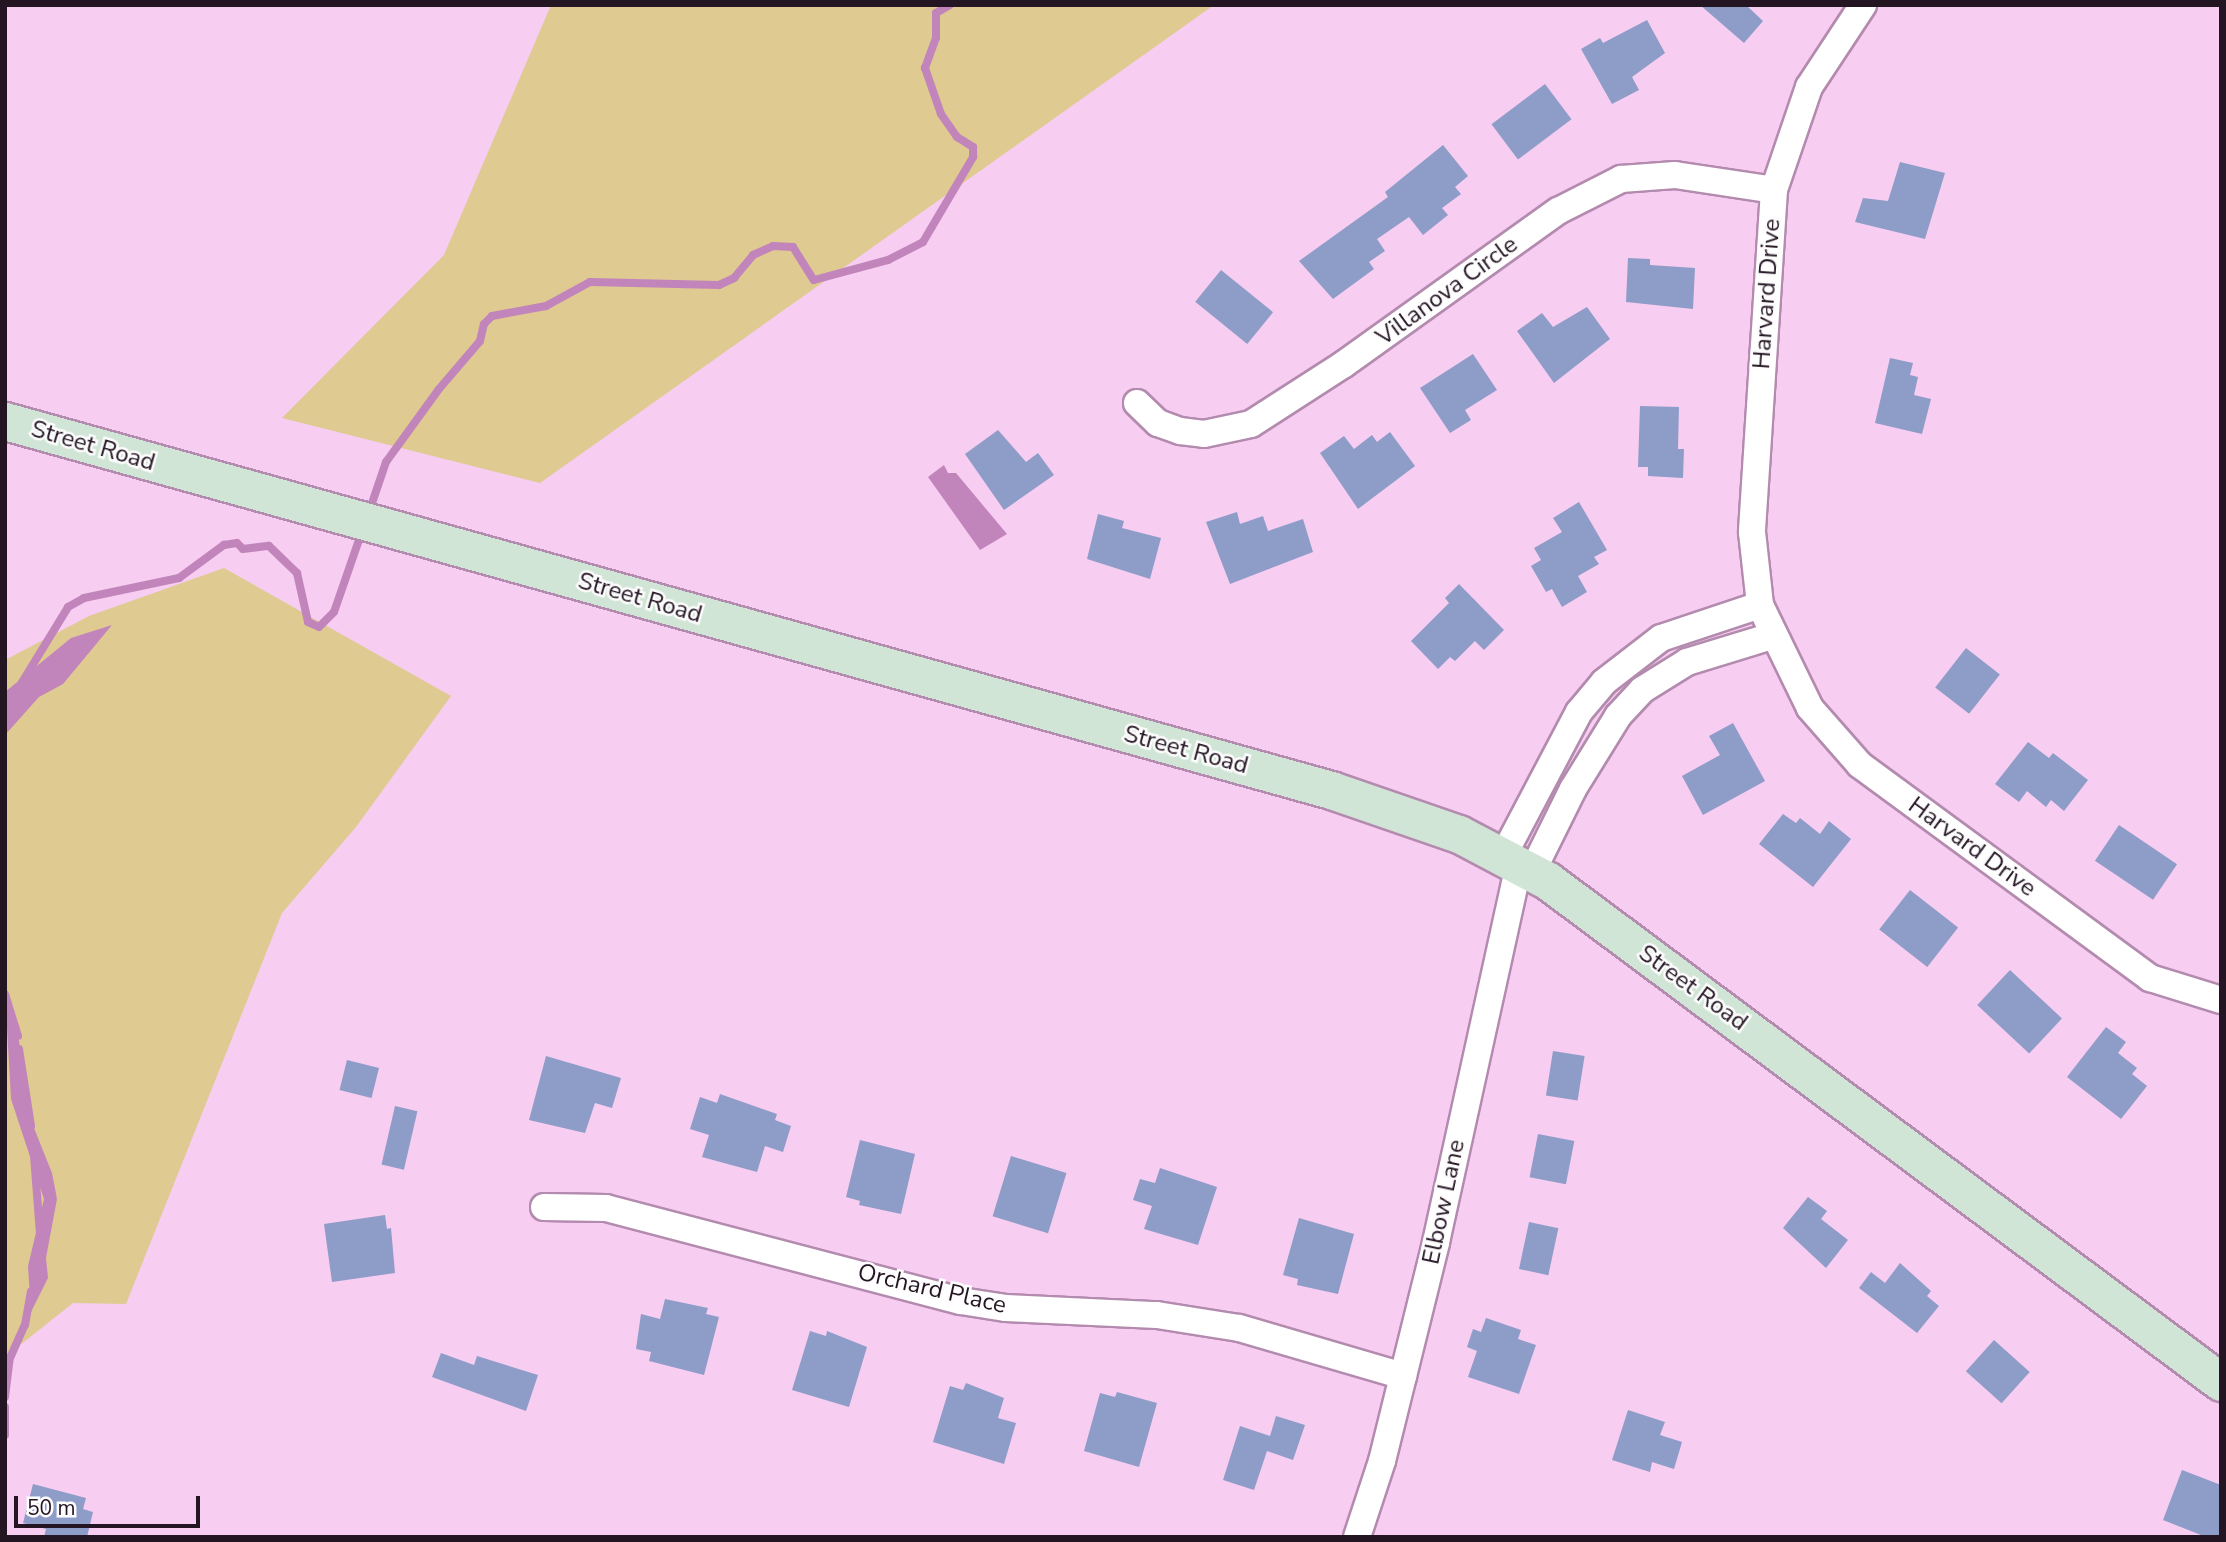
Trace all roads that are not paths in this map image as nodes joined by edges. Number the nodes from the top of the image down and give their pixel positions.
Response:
1 (1863, 5) edge
2 (1774, 190) junction
3 (1137, 403) dead end
4 (5, 421) edge
5 (1760, 605) junction
6 (1772, 636) junction
7 (1518, 864) junction
8 (2221, 1000) edge
9 (544, 1207) dead end
10 (1403, 1376) junction
11 (2221, 1382) edge
12 (1357, 1537) edge

1 - 2 street, Harvard Drive
2 - 3 street, Villanova Circle
2 - 5 street, Harvard Drive
4 - 7 main road, Street Road
5 - 6 street, Harvard Drive
5 - 7 street
6 - 7 street
6 - 8 street, Harvard Drive
7 - 10 street, Elbow Lane
7 - 11 main road, Street Road
9 - 10 street, Orchard Place
10 - 12 street, Elbow Lane

